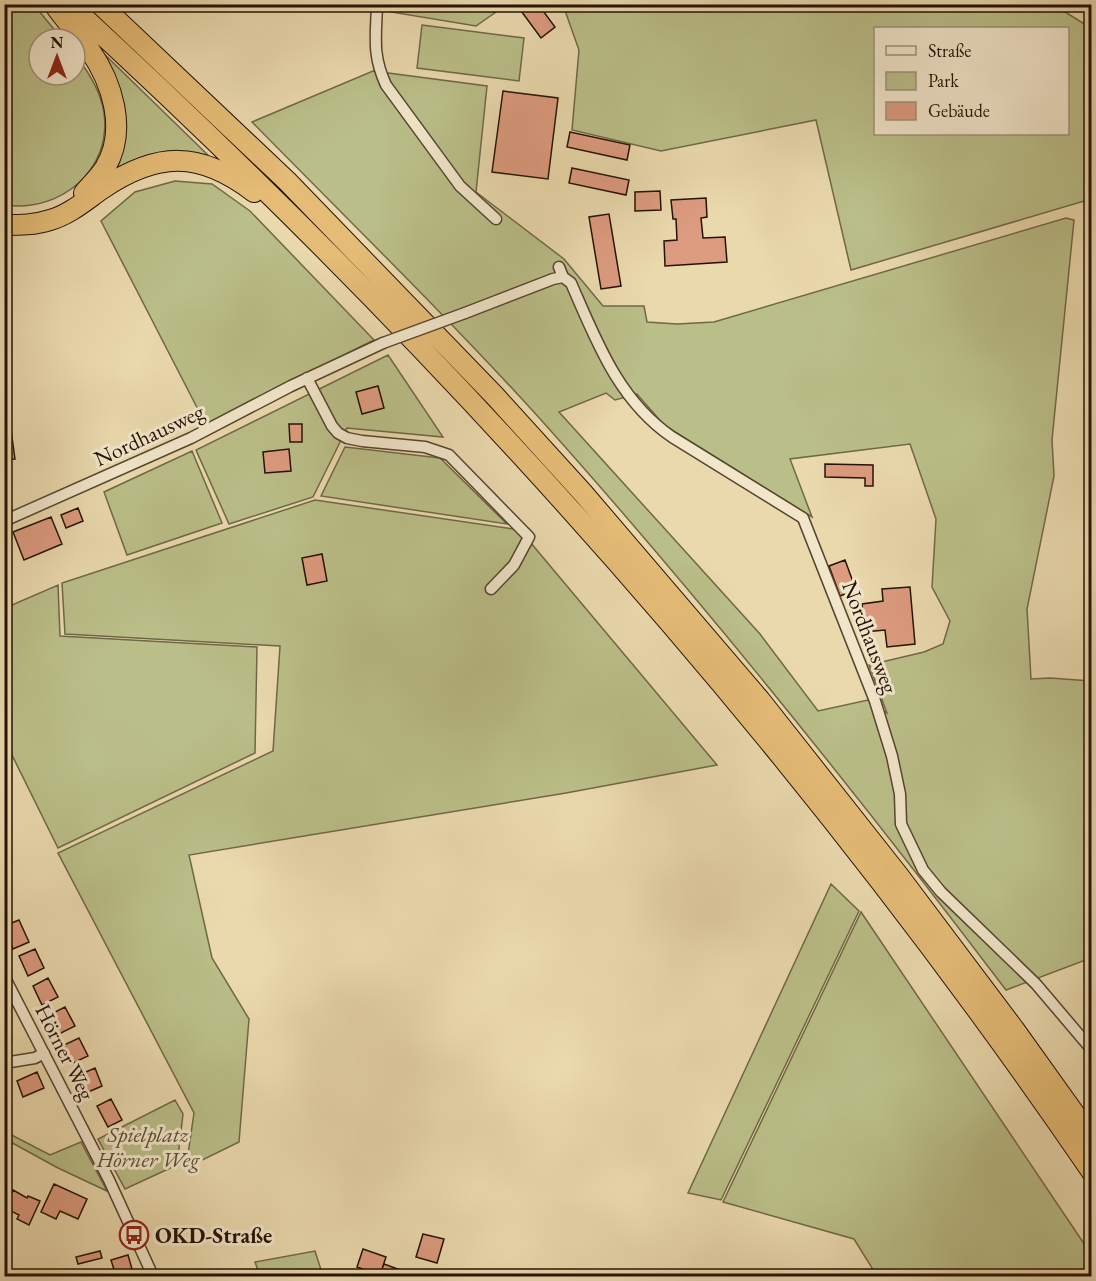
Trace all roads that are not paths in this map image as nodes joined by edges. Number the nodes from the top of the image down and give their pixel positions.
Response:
1 (54, 4) edge
2 (69, 4) edge
3 (100, 4) edge
4 (377, 4) edge
5 (66, 213) junction
6 (496, 219) dead end
7 (4, 225) edge
8 (312, 237) junction
9 (307, 378) junction
10 (4, 521) edge
11 (491, 589) dead end
12 (4, 975) edge
13 (1092, 1050) edge
14 (44, 1053) junction
15 (4, 1063) edge
16 (1092, 1138) edge
17 (1092, 1172) edge
18 (153, 1276) edge

1 - 5 highway
2 - 8 highway
3 - 16 highway
4 - 6 street
5 - 7 highway
5 - 8 highway
8 - 17 highway
9 - 10 street, Nordhausweg
9 - 11 street
9 - 13 street, Nordhausweg, bridge
12 - 14 street, Hörner Weg
14 - 15 street
14 - 18 street, Hörner Weg

